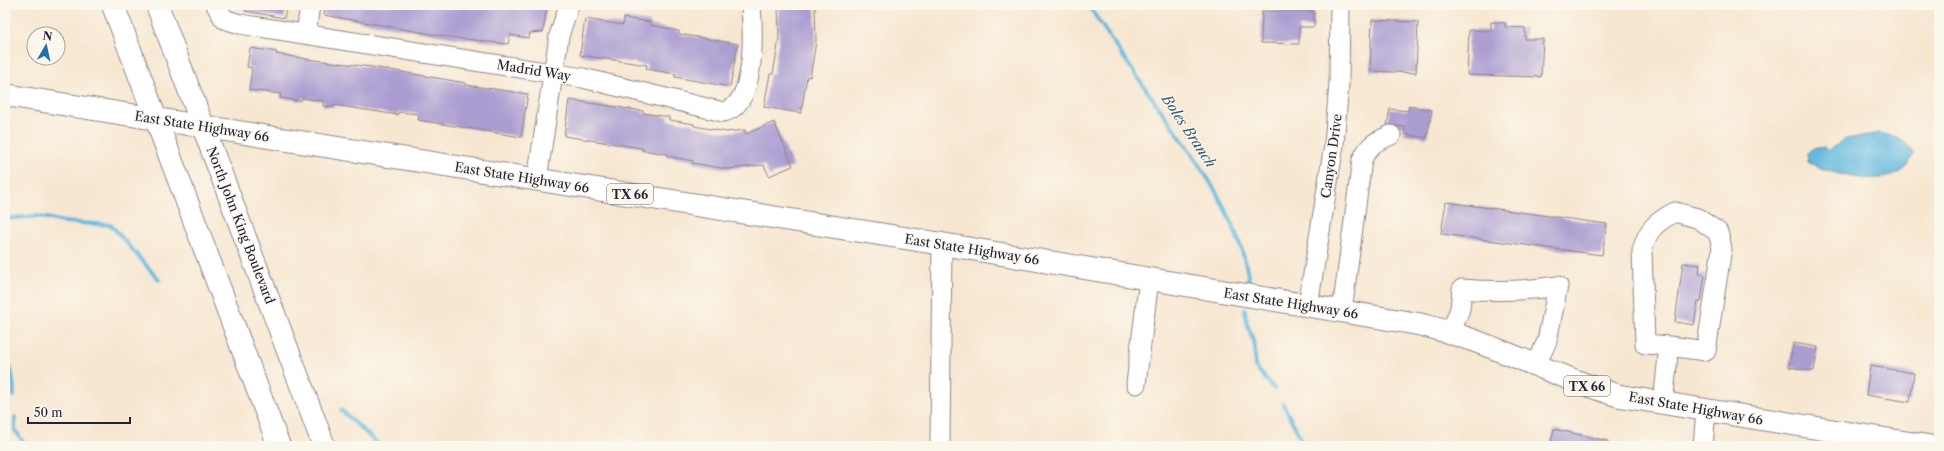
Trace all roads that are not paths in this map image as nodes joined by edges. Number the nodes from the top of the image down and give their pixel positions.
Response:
1 (114, 5) edge
2 (158, 5) edge
3 (310, 5) edge
4 (569, 5) edge
5 (751, 5) edge
6 (1340, 5) edge
7 (220, 12) edge
8 (306, 34) junction
9 (553, 72) junction
10 (5, 95) edge
11 (156, 119) junction
12 (204, 126) junction
13 (1391, 135) dead end
14 (537, 179) junction
15 (942, 244) junction
16 (1149, 279) junction
17 (1308, 305) junction
18 (1342, 311) junction
19 (1452, 332) junction
20 (1669, 346) junction
21 (1536, 365) junction
22 (1136, 384) dead end
23 (1663, 404) junction
24 (1706, 411) junction
25 (279, 446) edge
26 (324, 446) edge
27 (940, 446) edge
28 (1703, 446) edge
29 (1928, 446) edge

1 - 11 main road
2 - 12 main road, North John King Boulevard
3 - 8 street
4 - 9 street
5 - 9 street, Madrid Way
6 - 17 street, Canyon Drive
7 - 8 street, Madrid Way
8 - 9 street, Madrid Way
9 - 14 street
10 - 11 main road, East State Highway 66 / TX 66
11 - 12 main road, East State Highway 66 / TX 66
11 - 25 main road
12 - 14 main road, East State Highway 66 / TX 66
12 - 26 main road, North John King Boulevard
13 - 18 street
14 - 15 main road, East State Highway 66 / TX 66
15 - 16 main road, East State Highway 66 / TX 66
15 - 27 street
16 - 17 main road, East State Highway 66 / TX 66
16 - 22 street
17 - 18 main road, East State Highway 66 / TX 66
18 - 19 main road, East State Highway 66 / TX 66
19 - 21 main road, East State Highway 66 / TX 66
19 - 21 street
20 - 20 street
20 - 23 street
21 - 23 main road, East State Highway 66 / TX 66
23 - 24 main road, East State Highway 66 / TX 66
24 - 28 street
24 - 29 main road, East State Highway 66 / TX 66

